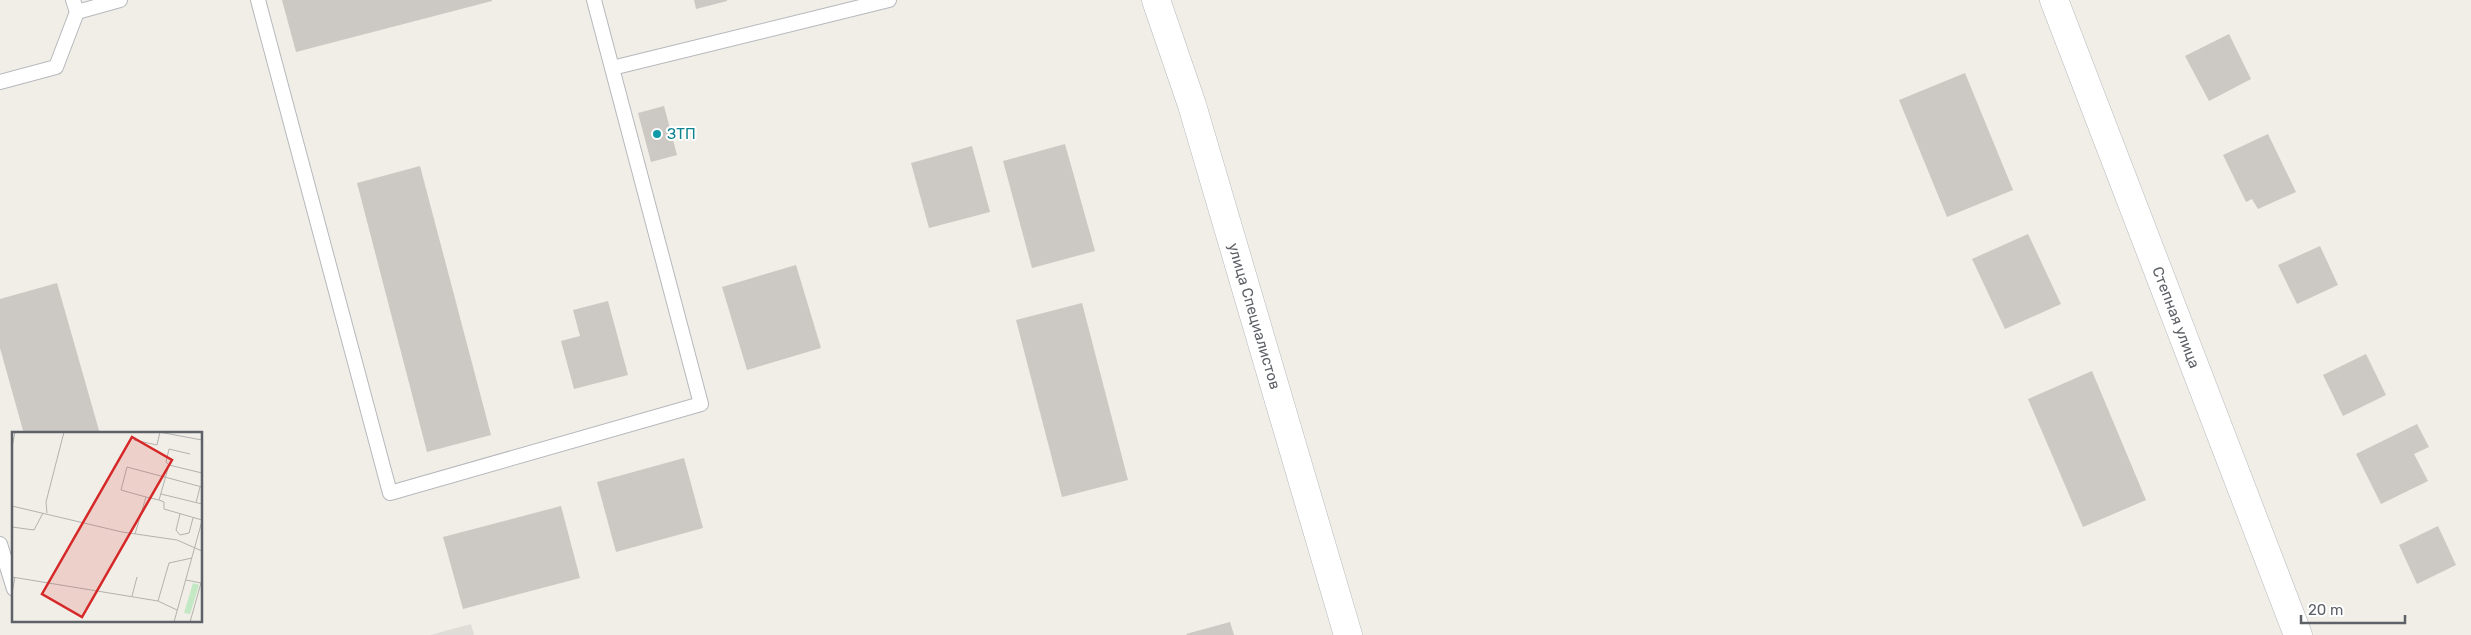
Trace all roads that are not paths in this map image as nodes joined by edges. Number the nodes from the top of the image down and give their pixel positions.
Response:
1 (120, 0) edge
2 (258, 0) edge
3 (594, 0) edge
4 (889, 0) edge
5 (1156, 0) edge
6 (2054, 0) edge
7 (75, 6) edge
8 (612, 68) junction
9 (0, 82) edge
10 (0, 544) edge
11 (12, 583) edge
12 (1348, 635) edge
13 (2298, 635) edge

1 - 7 lane
2 - 8 lane
3 - 8 lane
4 - 8 lane
5 - 12 street, улица Специалистов
6 - 13 street, Степная улица
7 - 9 lane
10 - 11 lane

